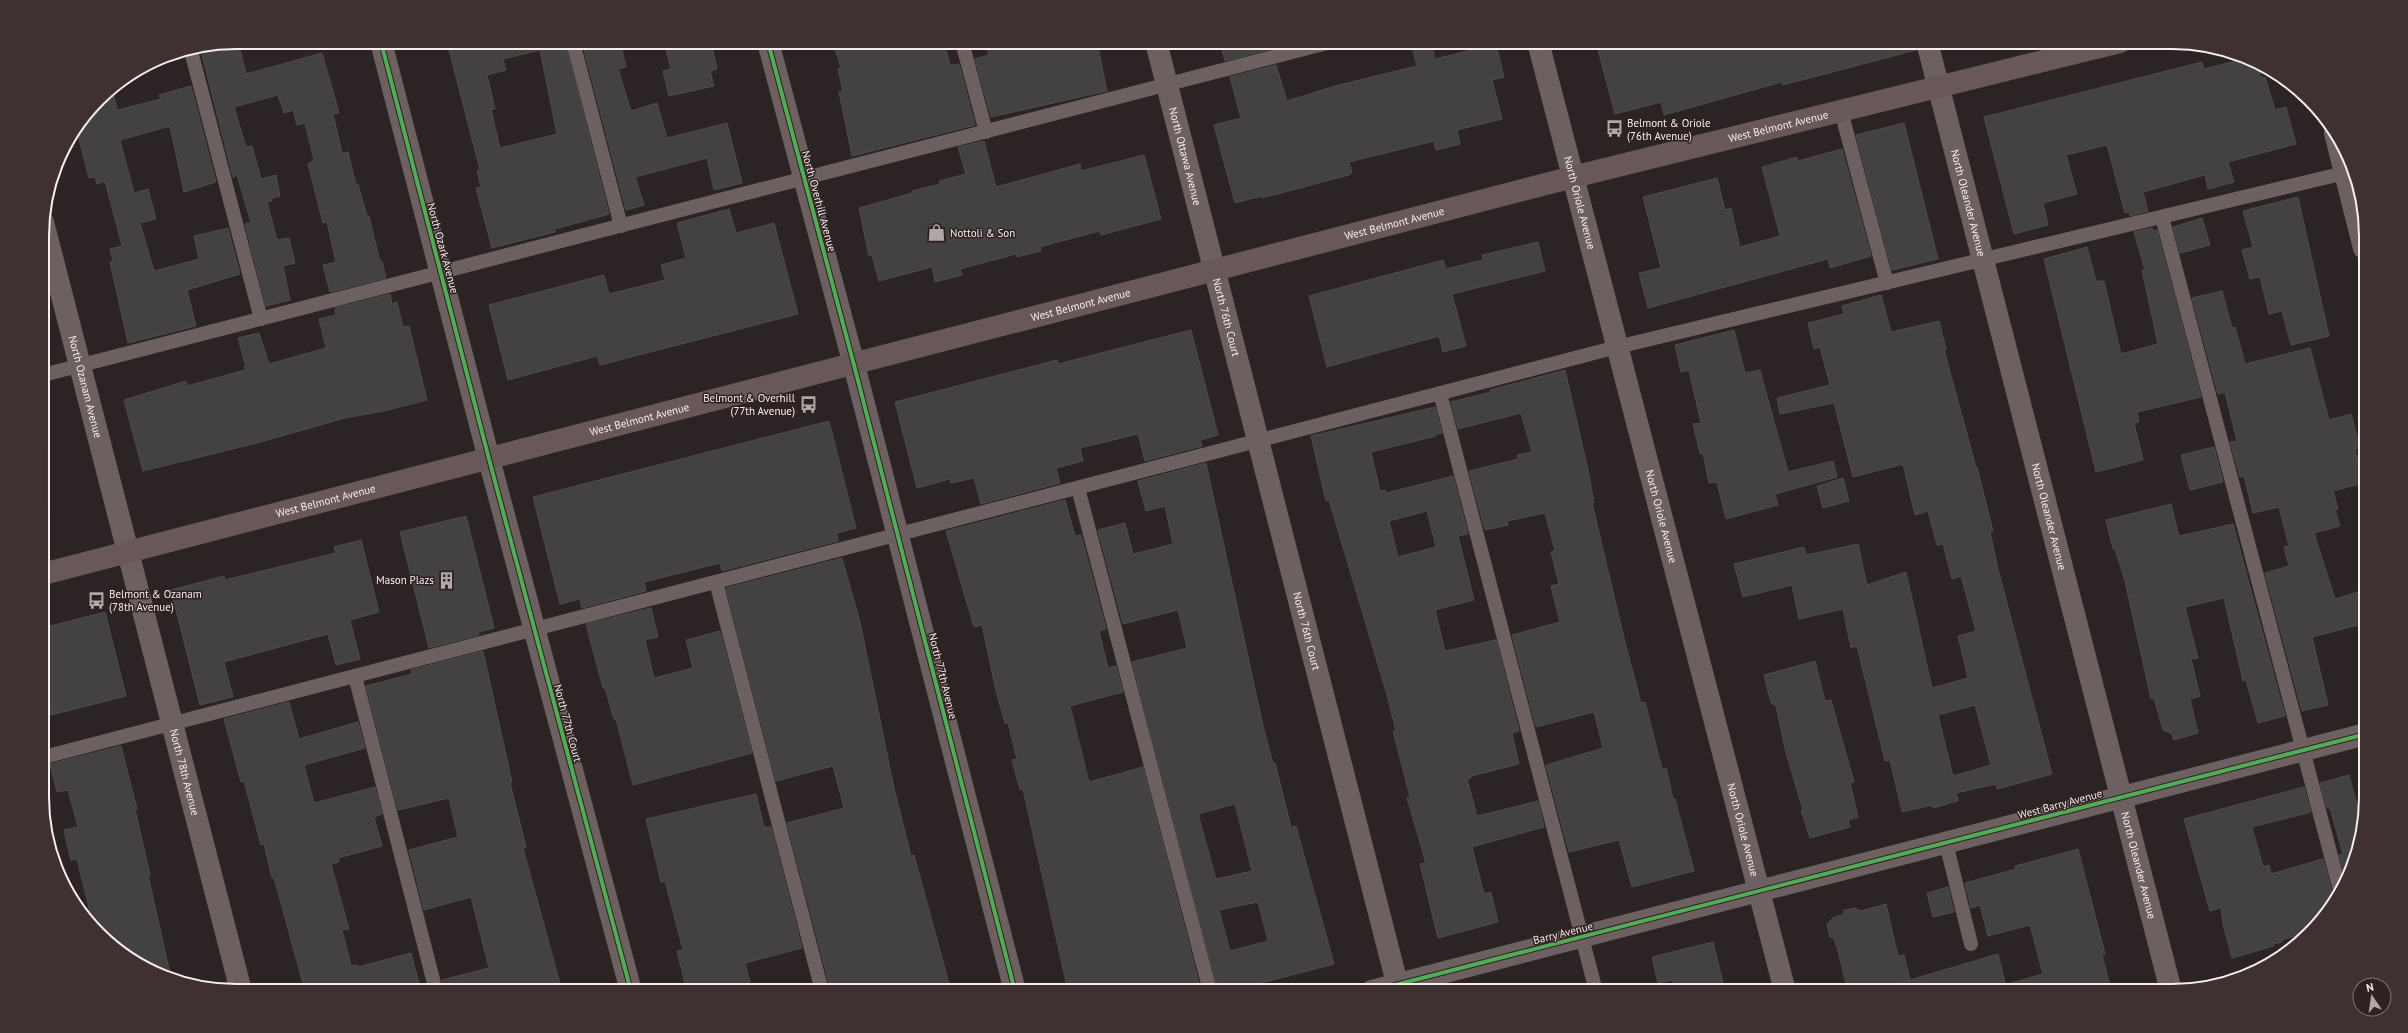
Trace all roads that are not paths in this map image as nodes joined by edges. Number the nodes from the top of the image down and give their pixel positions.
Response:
1 (382, 49) edge
2 (575, 49) edge
3 (770, 49) edge
4 (964, 49) edge
5 (1158, 49) edge
6 (1304, 49) edge
7 (1540, 49) edge
8 (1929, 49) edge
9 (2092, 49) edge
10 (192, 54) edge
11 (1167, 85) junction
12 (1938, 87) junction
13 (1840, 111) junction
14 (986, 132) junction
15 (2348, 172) edge
16 (804, 178) junction
17 (1573, 178) junction
18 (2351, 182) edge
19 (2358, 215) edge
20 (2162, 217) junction
21 (621, 226) junction
22 (49, 245) edge
23 (1983, 260) junction
24 (1214, 271) junction
25 (440, 272) junction
26 (1887, 283) junction
27 (261, 319) junction
28 (1617, 347) junction
29 (854, 365) junction
30 (80, 366) junction
31 (49, 374) edge
32 (1440, 393) junction
33 (1257, 441) junction
34 (489, 459) junction
35 (1078, 488) junction
36 (897, 535) junction
37 (128, 552) junction
38 (49, 572) edge
39 (716, 582) junction
40 (534, 629) junction
41 (355, 676) junction
42 (172, 724) junction
43 (2359, 736) edge
44 (2304, 750) junction
45 (49, 756) edge
46 (2122, 798) junction
47 (1946, 843) junction
48 (2338, 883) edge
49 (1760, 892) junction
50 (1582, 937) junction
51 (1971, 944) dead end
52 (239, 984) edge
53 (434, 984) edge
54 (629, 984) edge
55 (820, 984) edge
56 (1013, 984) edge
57 (1208, 984) edge
58 (1397, 984) edge
59 (1412, 984) edge
60 (1594, 984) edge
61 (1783, 984) edge
62 (2169, 984) edge

1 - 25 street, North Ozark Avenue
2 - 21 lane
3 - 16 street, North Overhill Avenue
4 - 14 lane
5 - 11 street, North Ottawa Avenue
6 - 11 lane
7 - 17 street, North Oriole Avenue
8 - 12 street, North Oleander Avenue
9 - 12 main road, West Belmont Avenue
10 - 27 lane
11 - 14 lane
11 - 24 street, North Ottawa Avenue
12 - 13 main road, West Belmont Avenue
12 - 23 street, North Oleander Avenue
13 - 17 main road, West Belmont Avenue
13 - 26 lane
14 - 16 lane
15 - 20 lane
16 - 21 lane
16 - 29 street, North Overhill Avenue
17 - 24 main road, West Belmont Avenue
17 - 28 street, North Oriole Avenue
18 - 19 street
20 - 23 lane
20 - 44 lane
21 - 25 lane
22 - 30 street, North Ozanam Avenue
23 - 26 lane
23 - 46 street, North Oleander Avenue
24 - 29 main road, West Belmont Avenue
24 - 33 street, North 76th Court
25 - 27 lane
25 - 34 street, North Ozark Avenue
26 - 28 lane
27 - 30 lane
28 - 32 lane
28 - 49 street, North Oriole Avenue
29 - 34 main road, West Belmont Avenue
29 - 36 street, North 77th Avenue
30 - 31 lane
30 - 37 street, North Ozanam Avenue
32 - 33 lane
32 - 50 lane
33 - 35 lane
33 - 58 street, North 76th Court
34 - 37 main road, West Belmont Avenue
34 - 40 street, North 77th Court
35 - 36 lane
35 - 57 lane
36 - 39 lane
36 - 56 street, North 77th Avenue
37 - 38 main road, West Belmont Avenue
37 - 42 street, North 78th Avenue
39 - 40 lane
39 - 55 lane
40 - 41 lane
40 - 54 street, North 77th Court
41 - 42 lane
41 - 53 lane
42 - 45 lane
42 - 52 street, North 78th Avenue
43 - 44 street, West Barry Avenue
44 - 46 street, West Barry Avenue
44 - 48 lane
46 - 47 street, West Barry Avenue
46 - 62 street, North Oleander Avenue
47 - 49 street, West Barry Avenue
47 - 51 lane
49 - 50 street, Barry Avenue
49 - 61 street, North Oriole Avenue
50 - 59 street, Barry Avenue
50 - 60 lane

